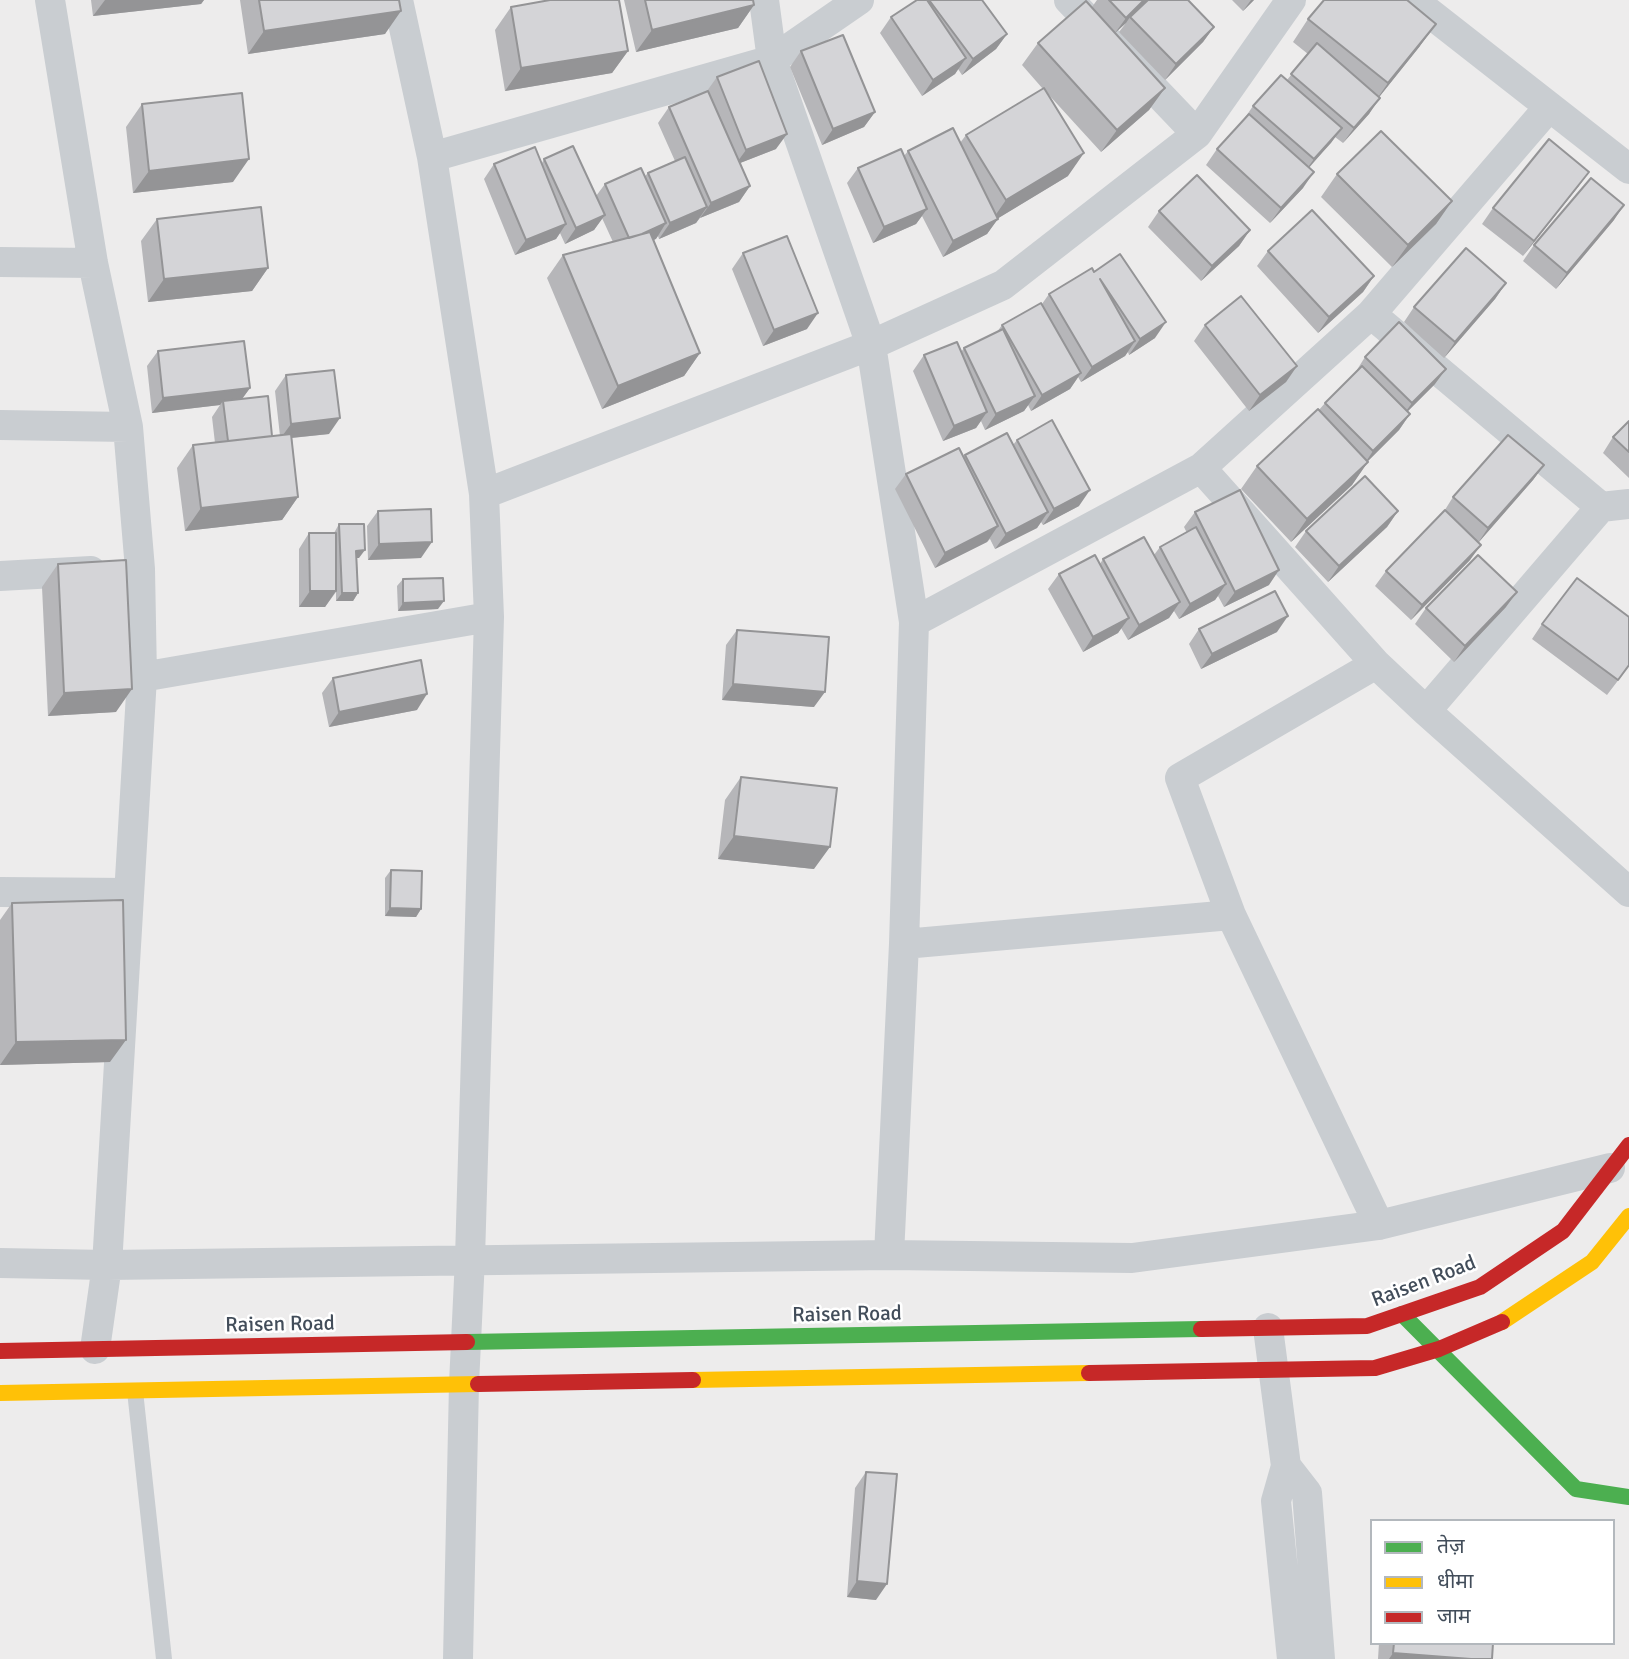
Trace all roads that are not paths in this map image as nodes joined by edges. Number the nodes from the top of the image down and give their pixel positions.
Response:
1 (50, 0) edge
2 (398, 0) edge
3 (764, 0) edge
4 (859, 0) edge
5 (1069, 0) edge
6 (1291, 0) edge
7 (1413, 0) edge
8 (772, 60) junction
9 (1549, 107) junction
10 (1197, 134) junction
11 (432, 158) junction
12 (1629, 169) edge
13 (0, 262) edge
14 (93, 263) junction
15 (1371, 314) junction
16 (871, 345) junction
17 (0, 425) edge
18 (128, 427) junction
19 (1201, 468) junction
20 (484, 494) junction
21 (1615, 505) edge
22 (140, 569) junction
23 (0, 576) edge
24 (489, 618) junction
25 (914, 622) junction
26 (1376, 664) junction
27 (142, 677) junction
28 (1426, 711) junction
29 (0, 892) edge
30 (1629, 892) edge
31 (129, 893) junction
32 (1231, 915) junction
33 (904, 944) junction
34 (1620, 1156) edge
35 (1629, 1216) edge
36 (1379, 1225) junction
37 (889, 1255) junction
38 (470, 1258) junction
39 (0, 1263) edge
40 (107, 1265) junction
41 (1402, 1314) junction
42 (1268, 1328) junction
43 (466, 1343) junction
44 (94, 1349) junction
45 (1438, 1349) junction
46 (0, 1351) edge
47 (1274, 1369) junction
48 (464, 1384) junction
49 (135, 1391) junction
50 (0, 1393) edge
51 (1286, 1466) junction
52 (1629, 1497) edge
53 (163, 1659) edge
54 (458, 1659) edge
55 (1292, 1659) edge
56 (1320, 1659) edge

1 - 14 street
2 - 11 street
3 - 8 street
4 - 8 street
5 - 10 street
6 - 10 street
7 - 9 street
8 - 11 street
8 - 16 street
9 - 12 street
9 - 15 street
10 - 16 street
11 - 20 street
13 - 14 street
14 - 18 street
15 - 19 street
15 - 21 street
16 - 20 street
16 - 25 street
17 - 18 street
18 - 22 street
19 - 25 street
19 - 26 street
20 - 24 street
21 - 28 street
22 - 23 street
22 - 27 street
24 - 27 street
24 - 38 street
25 - 33 street
26 - 28 street
26 - 32 street
27 - 31 street
28 - 30 street
29 - 31 street
31 - 40 street
32 - 33 street
32 - 36 street
33 - 37 street
34 - 36 street
34 - 41 main road, Raisen Road
35 - 45 main road
36 - 37 street
37 - 38 street
38 - 40 street
38 - 43 street
39 - 40 street
40 - 44 street
41 - 42 main road, Raisen Road
41 - 45 main road
42 - 43 main road, Raisen Road
42 - 47 street
43 - 44 main road, Raisen Road
43 - 48 street
44 - 46 main road, Raisen Road
45 - 47 main road
45 - 52 main road
47 - 48 main road
47 - 51 street
48 - 49 main road
48 - 54 street
49 - 50 main road
49 - 53 lane
51 - 55 street
51 - 56 street

